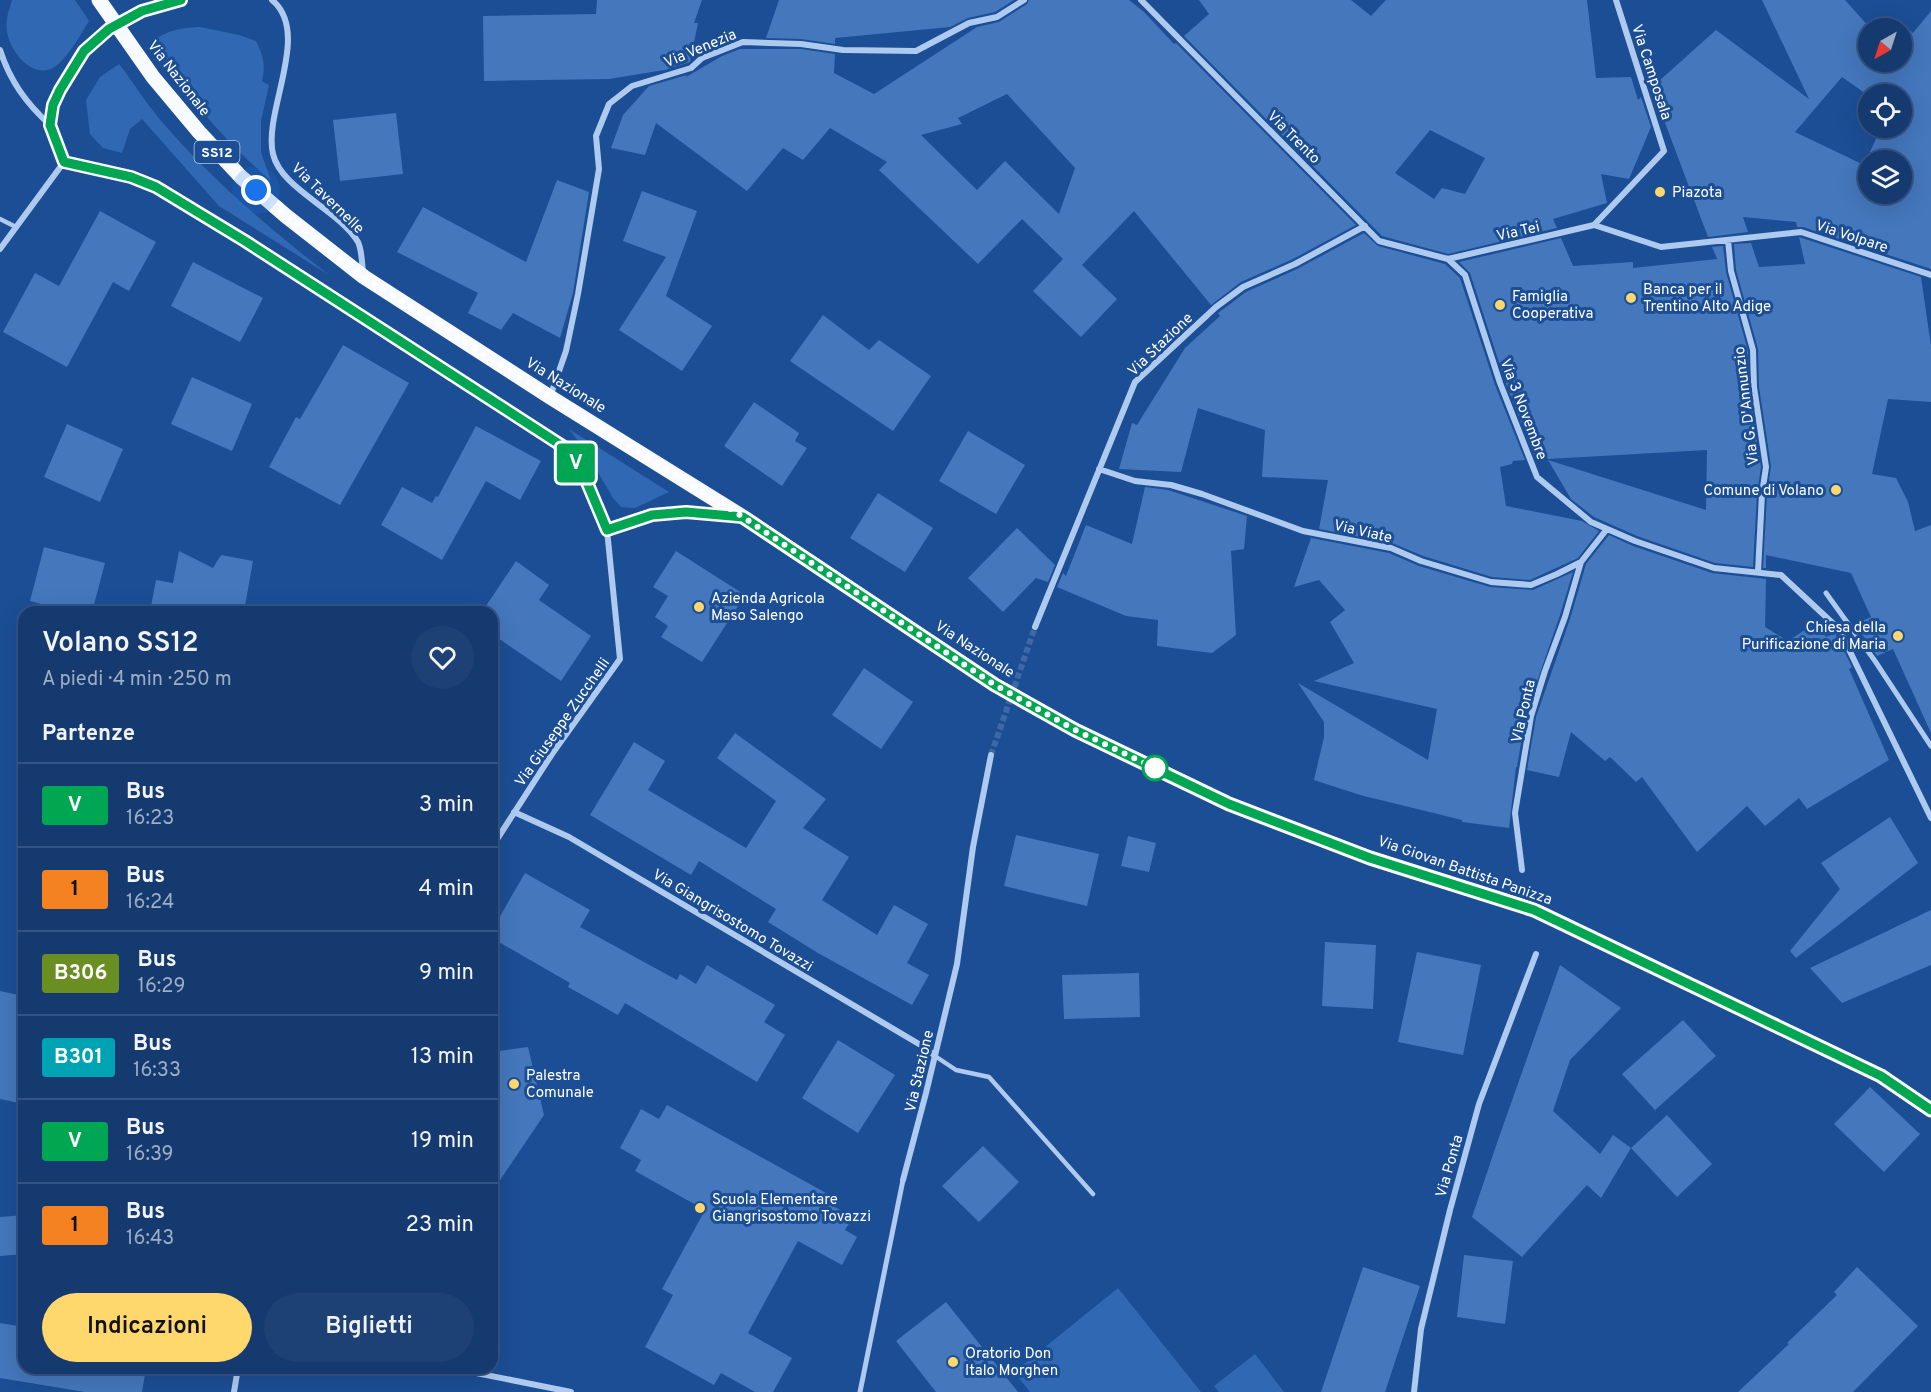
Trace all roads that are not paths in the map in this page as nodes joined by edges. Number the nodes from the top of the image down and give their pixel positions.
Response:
1 (99, 0) edge
2 (181, 0) edge
3 (272, 0) edge
4 (1024, 0) edge
5 (1141, 0) edge
6 (1616, 0) edge
7 (142, 11) tunnel mouth
8 (0, 50) edge
9 (84, 51) tunnel mouth
10 (50, 125) junction
11 (64, 162) junction
12 (0, 219) edge
13 (1594, 225) junction
14 (1365, 226) junction
15 (16, 227) junction
16 (1728, 240) junction
17 (0, 249) edge
18 (1448, 259) junction
19 (1931, 275) edge
20 (364, 277) junction
21 (550, 397) junction
22 (1099, 469) junction
23 (743, 517) junction
24 (1606, 529) junction
25 (607, 530) junction
26 (1581, 562) junction
27 (1758, 572) junction
28 (1826, 593) dead end
29 (1035, 627) tunnel mouth
30 (1075, 730) joint
31 (1931, 746) edge
32 (991, 755) tunnel mouth
33 (514, 812) junction
34 (1931, 818) edge
35 (498, 837) edge
36 (1522, 870) dead end
37 (1536, 954) dead end
38 (935, 1056) junction
39 (1931, 1110) edge
40 (903, 1180) joint
41 (1093, 1194) dead end
42 (237, 1374) edge
43 (481, 1374) edge
44 (234, 1392) edge
45 (571, 1392) edge
46 (860, 1392) edge
47 (1414, 1392) edge

1 - 20 main road, Via Nazionale / SS12
2 - 7 street
3 - 20 street, Via Tavernelle
4 - 21 street, Via Venezia
5 - 14 street, Via Trento
6 - 13 street, Via Camposala
8 - 10 street
9 - 10 street
10 - 11 street
11 - 15 street
11 - 25 street, Via Giuseppe Zucchelli
12 - 15 lane
13 - 16 street
13 - 18 street, Via Tei
14 - 18 street, Via Trento
14 - 22 street, Via Stazione
15 - 17 street
16 - 19 street, Via Volpare
16 - 27 street, Via G. D'Annunzio
18 - 24 street, Via 3 Novembre
20 - 21 main road, Via Nazionale / SS12
21 - 23 main road, Via Nazionale / SS12
22 - 26 street, Via Viate
22 - 29 street, Via Stazione
23 - 25 street
23 - 30 main road, Via Nazionale / SS12
24 - 26 street, Via Viate
24 - 27 street, Via 3 Novembre
25 - 33 street, Via Giuseppe Zucchelli
26 - 36 street, VIa Ponta
27 - 34 street, Via 3 Novembre
28 - 31 street
30 - 39 main road, Via Giovan Battista Panizza / SS12
32 - 38 street, Via Stazione
33 - 35 street, Via Giuseppe Zucchelli
33 - 38 street, Via Giangrisostomo Tovazzi
37 - 47 street, Via Ponta
38 - 40 street, Via Stazione
38 - 41 lane
40 - 46 street, Via Stazione
42 - 44 street
43 - 45 street

